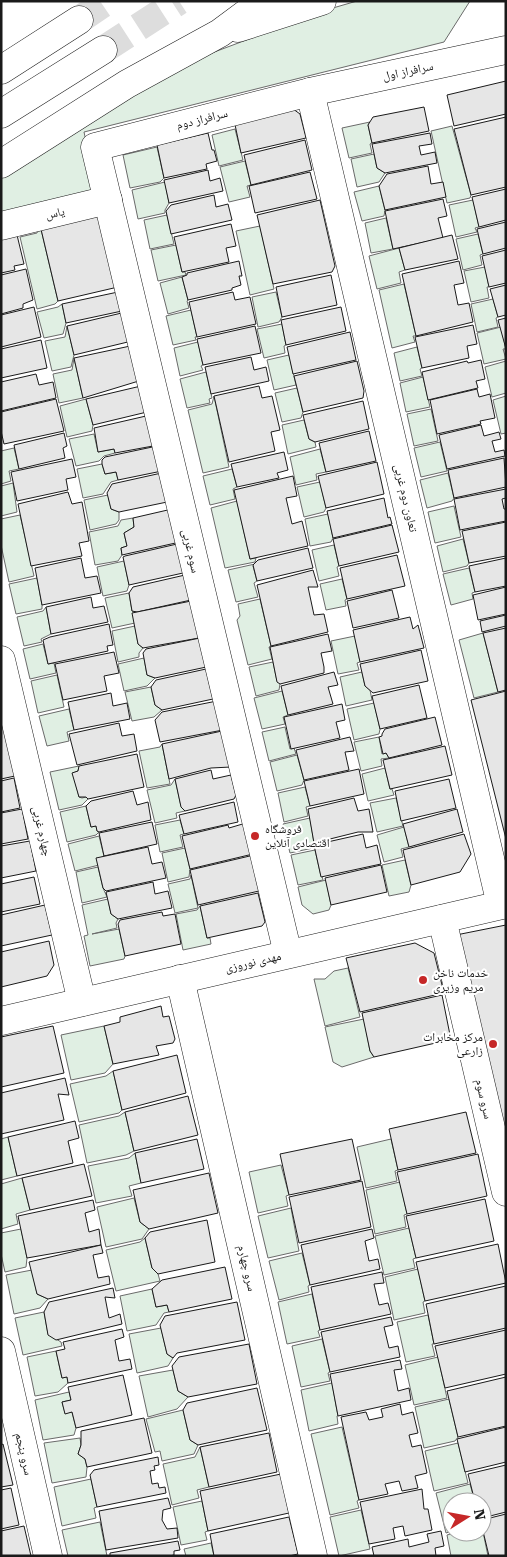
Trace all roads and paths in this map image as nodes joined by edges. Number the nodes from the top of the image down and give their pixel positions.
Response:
1 (262, 1) edge
2 (322, 1) edge
3 (79, 20) tunnel mouth
4 (220, 33) junction
5 (103, 50) tunnel mouth
6 (506, 50) edge
7 (1, 70) edge
8 (310, 92) junction
9 (1, 114) edge
10 (95, 147) joint
11 (1, 164) edge
12 (108, 200) junction
13 (1, 226) edge
14 (1, 660) edge
15 (504, 904) edge
16 (442, 918) junction
17 (288, 954) junction
18 (180, 979) junction
19 (82, 1002) junction
20 (1, 1021) edge
21 (506, 1192) edge
22 (1, 1351) edge
23 (48, 1556) edge
24 (313, 1556) edge

1 - 4 main road
2 - 4 main road
3 - 7 main road
4 - 11 main road
5 - 9 main road
6 - 8 main road, سرافراز اول
8 - 10 main road, سرافراز دوم
8 - 15 main road, تعاون دوم غربی
10 - 12 main road, سوم غربی
12 - 13 main road, یاس
12 - 17 main road, سوم غربی
14 - 19 main road, چهارم غربی
15 - 16 main road, مهدی نوروزی
16 - 17 main road, مهدی نوروزی
16 - 21 main road, سرو سوم
17 - 18 main road, مهدی نوروزی
18 - 19 main road, مهدی نوروزی
18 - 24 main road, سرو چهارم
19 - 20 main road, مهدی نوروزی
22 - 23 main road, سرو پنجم

